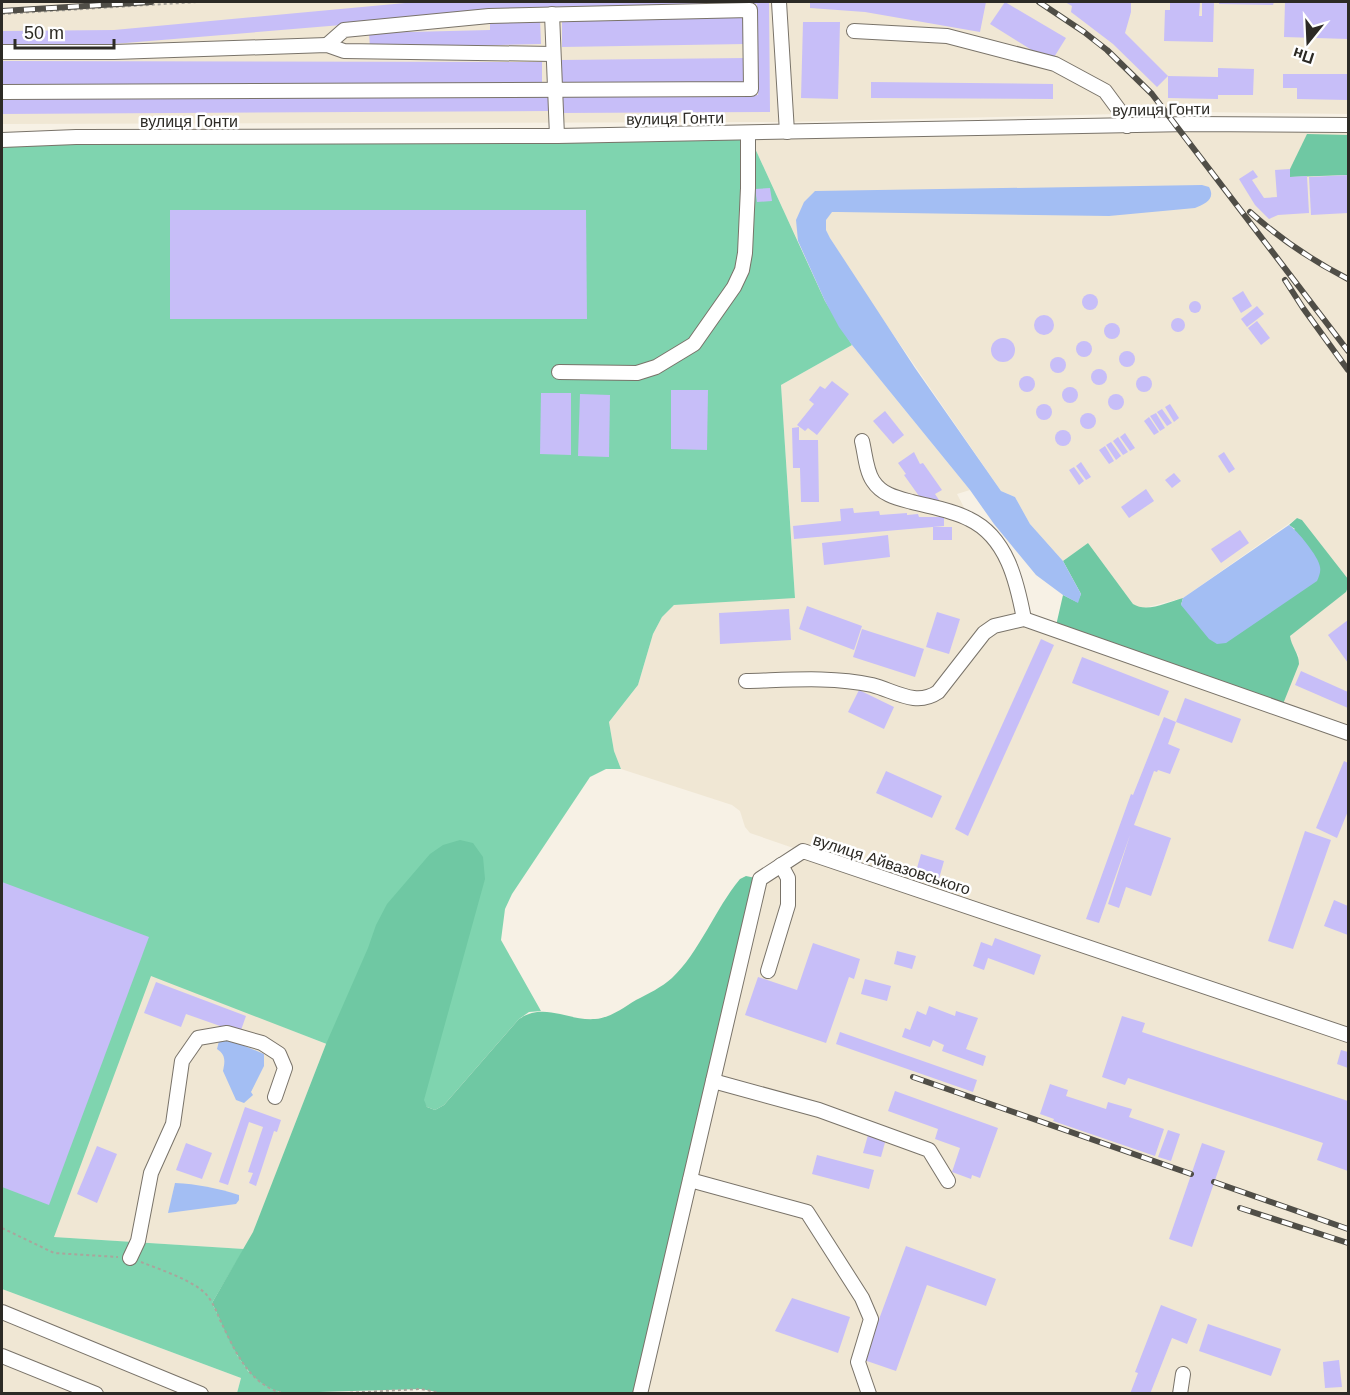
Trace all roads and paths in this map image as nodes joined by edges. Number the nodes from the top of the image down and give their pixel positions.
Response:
1 (197, 2) edge
2 (779, 2) edge
3 (2, 14) edge
4 (552, 14) junction
5 (854, 31) dead end
6 (327, 45) junction
7 (2, 52) edge
8 (553, 54) junction
9 (556, 91) junction
10 (2, 92) edge
11 (1348, 125) edge
12 (1127, 126) junction
13 (787, 132) junction
14 (748, 133) junction
15 (557, 136) junction
16 (2, 140) edge
17 (559, 372) dead end
18 (862, 441) dead end
19 (1024, 619) junction
20 (746, 681) dead end
21 (1348, 733) edge
22 (781, 866) junction
23 (768, 972) dead end
24 (1348, 1035) edge
25 (713, 1082) junction
26 (274, 1097) dead end
27 (690, 1180) junction
28 (948, 1181) dead end
29 (2, 1228) edge
30 (130, 1258) junction
31 (2, 1312) edge
32 (2, 1356) edge
33 (1183, 1374) dead end
34 (96, 1394) edge
35 (201, 1394) edge
36 (285, 1394) edge
37 (326, 1394) edge
38 (446, 1394) edge
39 (640, 1394) edge
40 (869, 1394) edge
41 (1180, 1394) edge

1 - 3 path
2 - 13 street
4 - 6 street
4 - 8 street
4 - 9 street
5 - 12 street
6 - 7 street
6 - 8 street
8 - 9 street
9 - 10 street
9 - 15 street
11 - 12 street, вулиця Гонти
12 - 13 street, вулиця Гонти
13 - 14 street, вулиця Гонти
14 - 15 street, вулиця Гонти
14 - 17 street
15 - 16 street, вулиця Гонти
18 - 19 street
19 - 20 street
19 - 21 street
22 - 23 street
22 - 24 street, вулиця Айвазовського
22 - 25 street, вулиця Айвазовського
25 - 27 street, вулиця Айвазовського
25 - 28 street
26 - 30 street
27 - 39 street, вулиця Айвазовського
27 - 40 street
29 - 30 path
30 - 36 path
31 - 35 street
32 - 34 street
33 - 41 street
37 - 38 path

